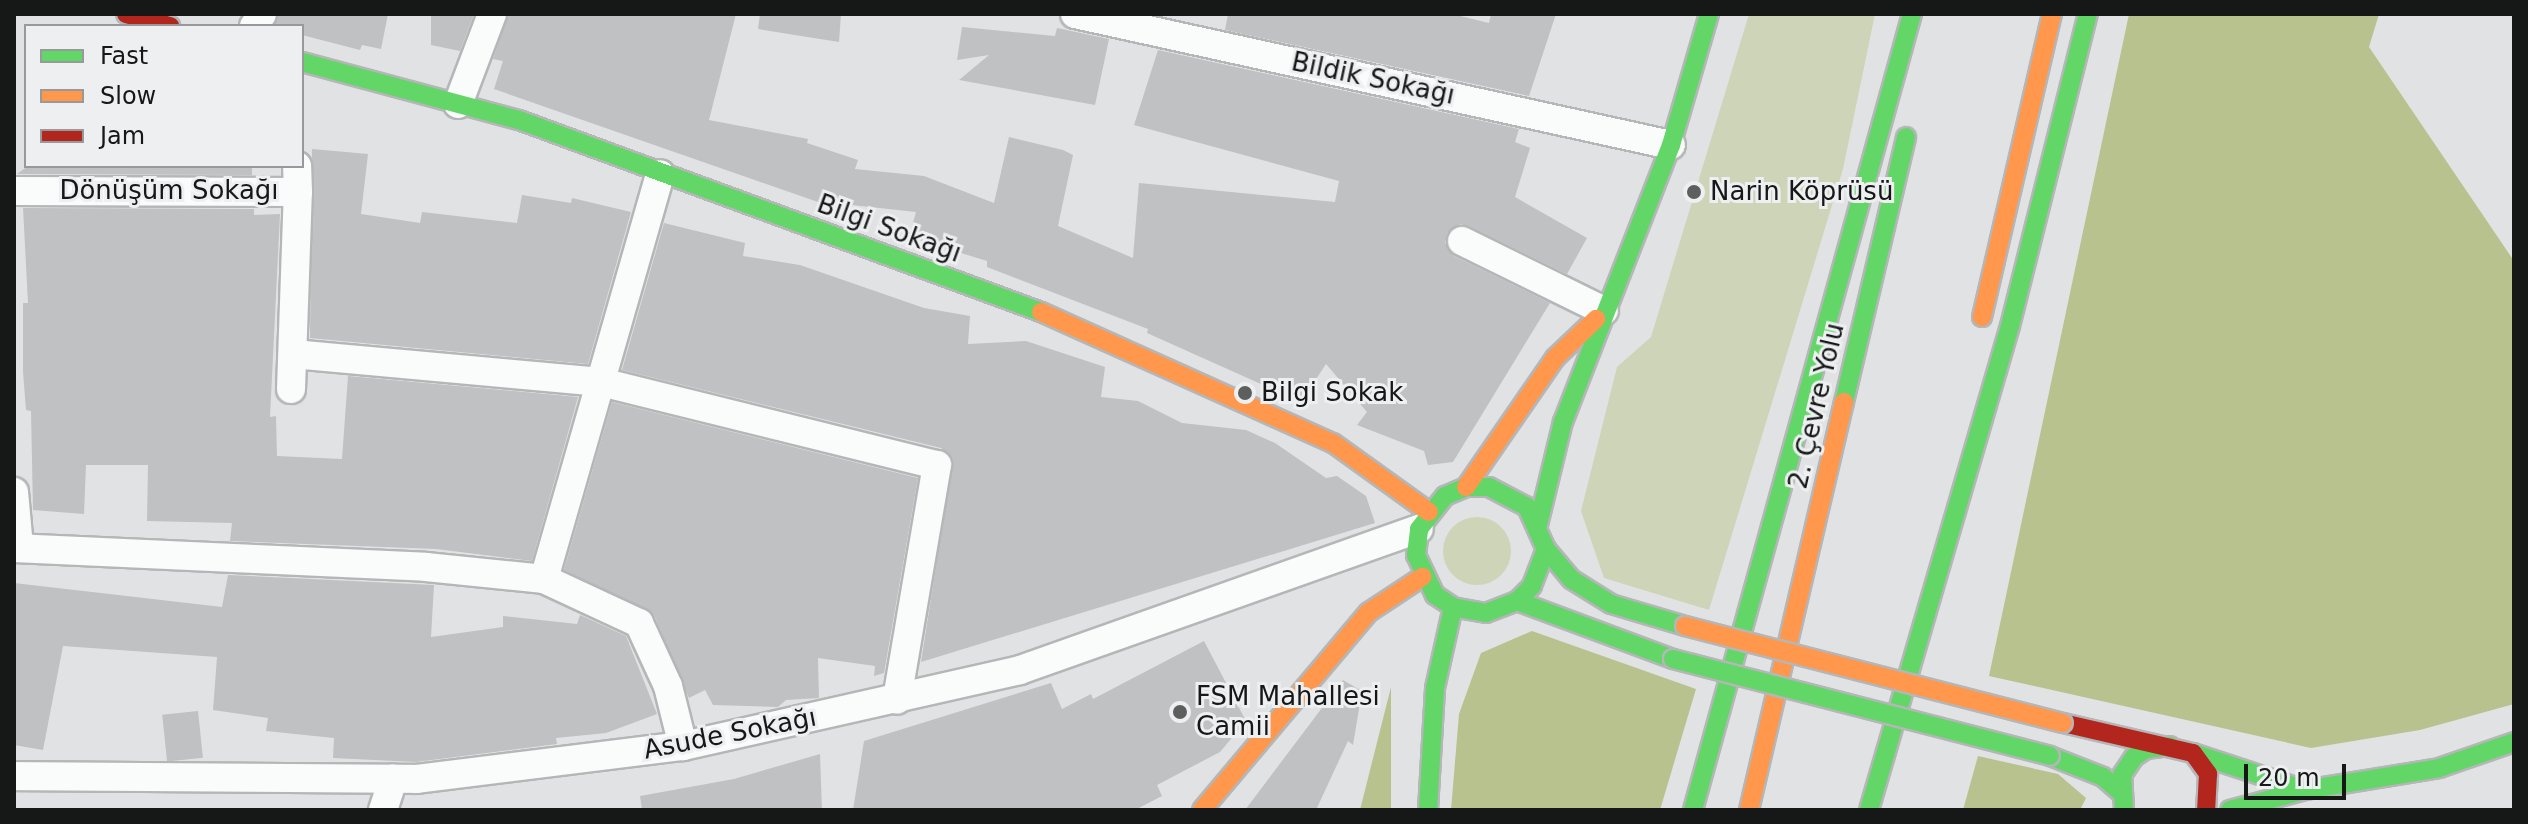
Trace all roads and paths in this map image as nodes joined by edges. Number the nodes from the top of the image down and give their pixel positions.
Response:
1 (126, 14) edge
2 (492, 14) edge
3 (1075, 14) edge
4 (1709, 14) edge
5 (1912, 14) edge
6 (2052, 14) edge
7 (2088, 14) edge
8 (1160, 22) edge
9 (163, 24) edge
10 (304, 63) edge
11 (458, 104) junction
12 (1909, 122) dead end
13 (1671, 145) junction
14 (660, 174) junction
15 (298, 179) edge
16 (14, 191) edge
17 (1462, 241) dead end
18 (1604, 311) junction
19 (1977, 335) dead end
20 (293, 354) junction
21 (601, 382) junction
22 (291, 389) dead end
23 (1466, 487) junction
24 (1942, 489) dead end
25 (14, 492) edge
26 (1424, 520) junction
27 (1538, 525) junction
28 (17, 548) edge
29 (1546, 549) junction
30 (1422, 577) junction
31 (544, 579) junction
32 (1517, 601) junction
33 (1453, 607) junction
34 (897, 700) junction
35 (2514, 742) edge
36 (683, 746) junction
37 (2170, 746) junction
38 (2193, 753) junction
39 (14, 776) edge
40 (393, 779) junction
41 (2305, 790) junction
42 (2121, 801) edge
43 (1202, 806) edge
44 (383, 810) edge
45 (1428, 810) edge
46 (1693, 810) edge
47 (1749, 810) edge
48 (1868, 810) edge
49 (2206, 810) edge
50 (2230, 810) edge

1 - 9 main road
2 - 11 street
3 - 8 street, Bildik Sokağı
4 - 13 main road
5 - 46 main road
6 - 19 main road
7 - 48 main road
8 - 13 street, Bildik Sokağı
10 - 11 main road, Bilgi Sokağı
11 - 14 main road, Bilgi Sokağı
12 - 47 main road, 2. Çevre Yolu
13 - 18 main road
14 - 21 street
14 - 26 main road, Bilgi Sokağı
15 - 16 street, Dönüşüm Sokağı
15 - 20 street
17 - 18 street
18 - 23 main road
18 - 27 main road
20 - 21 street
20 - 22 street
21 - 31 street
21 - 34 street
23 - 26 main road
23 - 27 main road
24 - 48 main road
25 - 28 street
26 - 30 main road
26 - 34 street, Asude Sokağı
27 - 29 main road
28 - 31 street
29 - 32 main road
29 - 37 main road, bridge
30 - 33 main road
30 - 43 main road
31 - 36 street
32 - 33 main road
32 - 42 main road, bridge
33 - 45 main road
34 - 36 street, Asude Sokağı
35 - 41 main road
36 - 40 street, Asude Sokağı
37 - 38 main road
37 - 42 main road
38 - 41 main road
38 - 49 main road
39 - 40 street, Asude Sokağı
40 - 44 street
41 - 50 main road

